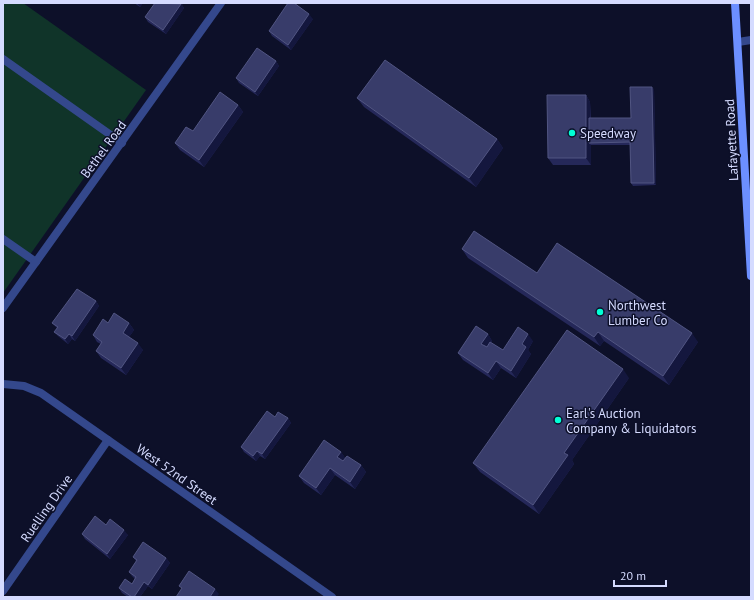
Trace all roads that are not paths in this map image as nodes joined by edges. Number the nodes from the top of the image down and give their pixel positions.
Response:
1 (221, 3) edge
2 (735, 3) edge
3 (751, 40) edge
4 (738, 42) junction
5 (3, 59) edge
6 (122, 143) junction
7 (3, 239) edge
8 (36, 262) junction
9 (751, 276) edge
10 (3, 308) edge
11 (3, 384) edge
12 (108, 440) junction
13 (3, 591) edge
14 (332, 597) edge

1 - 6 street, Bethel Road
2 - 4 main road, Lafayette Road
3 - 4 street
4 - 9 main road, Lafayette Road
5 - 6 street
6 - 8 street, Bethel Road
7 - 8 street
8 - 10 street, Bethel Road
11 - 12 street, West 52nd Street
12 - 13 street, Ruelling Drive
12 - 14 street, West 52nd Street

